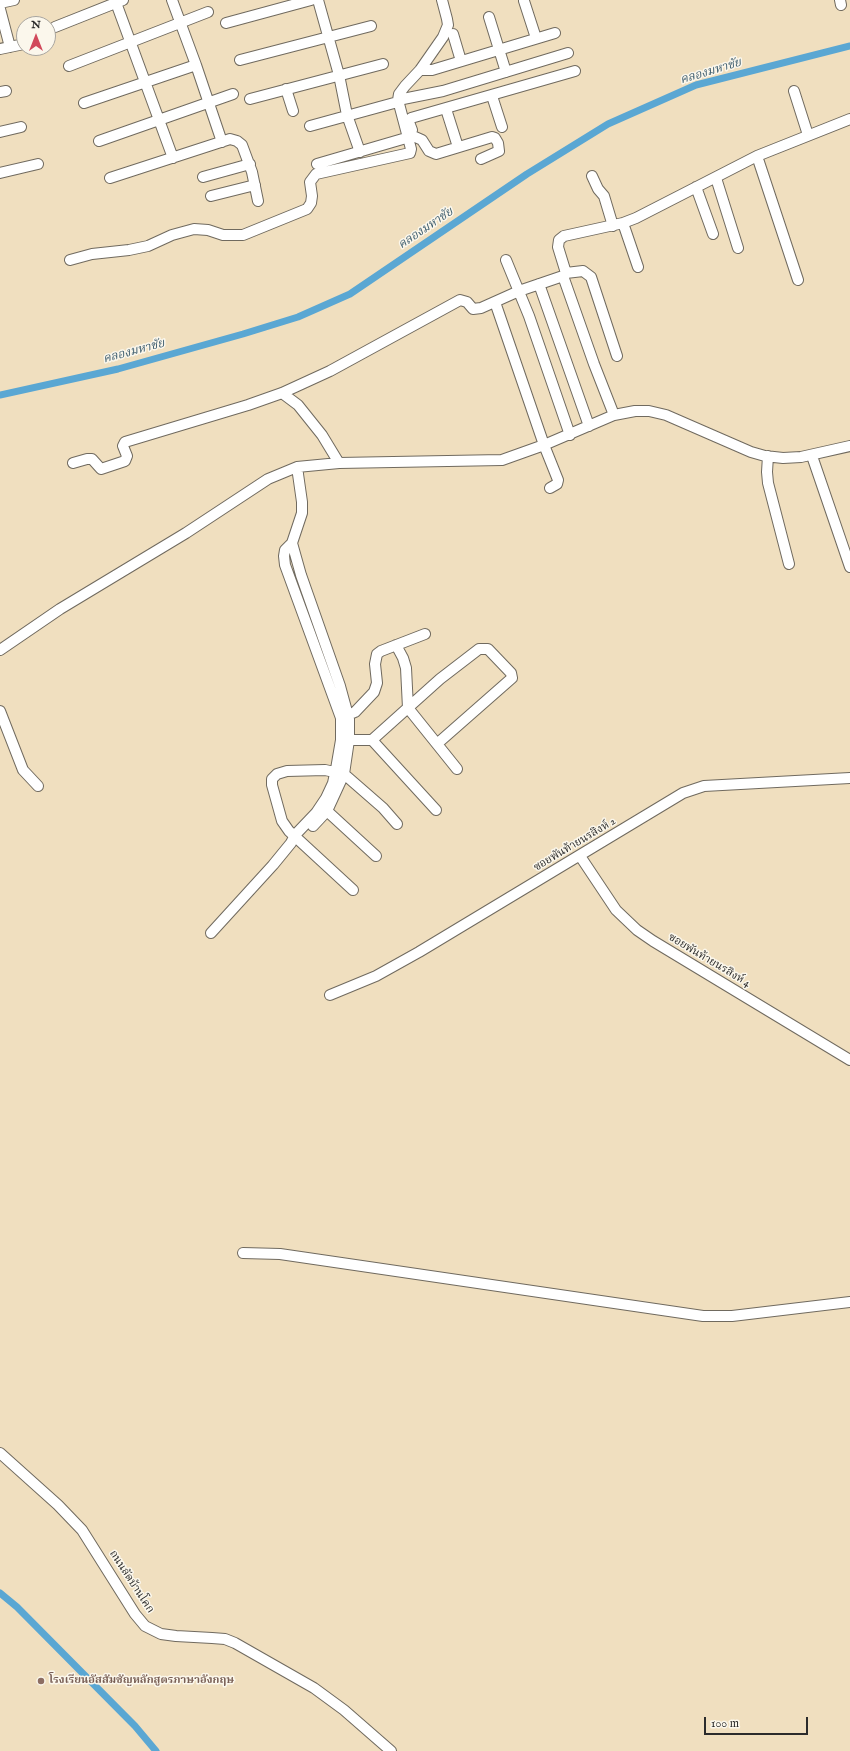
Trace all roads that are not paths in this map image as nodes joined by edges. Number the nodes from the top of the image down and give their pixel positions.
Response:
1 (14, 0) edge
2 (172, 0) edge
3 (311, 0) edge
4 (318, 0) edge
5 (442, 0) edge
6 (118, 1) edge
7 (524, 1) edge
8 (0, 3) edge
9 (0, 9) edge
10 (208, 12) dead end
11 (489, 17) dead end
12 (180, 23) junction
13 (226, 23) dead end
14 (371, 26) dead end
15 (56, 27) edge
16 (555, 33) dead end
17 (453, 34) dead end
18 (328, 37) junction
19 (536, 38) junction
20 (130, 42) junction
21 (16, 46) edge
22 (10, 47) junction
23 (0, 49) edge
24 (499, 50) junction
25 (568, 53) dead end
26 (240, 60) dead end
27 (461, 61) junction
28 (383, 64) dead end
29 (196, 65) junction
30 (69, 66) dead end
31 (420, 70) junction
32 (575, 71) dead end
33 (506, 72) junction
34 (338, 75) junction
35 (144, 81) junction
36 (286, 89) junction
37 (443, 91) junction
38 (794, 91) dead end
39 (233, 94) dead end
40 (492, 96) junction
41 (250, 98) dead end
42 (396, 102) junction
43 (84, 103) dead end
44 (209, 103) junction
45 (447, 109) junction
46 (292, 110) dead end
47 (347, 116) junction
48 (850, 119) edge
49 (159, 121) junction
50 (310, 126) dead end
51 (21, 127) dead end
52 (502, 127) dead end
53 (0, 132) edge
54 (808, 135) junction
55 (411, 137) junction
56 (99, 141) dead end
57 (222, 142) junction
58 (458, 147) junction
59 (360, 152) junction
60 (756, 156) junction
61 (173, 158) junction
62 (481, 160) dead end
63 (38, 164) dead end
64 (250, 164) junction
65 (317, 164) dead end
66 (0, 173) edge
67 (203, 176) dead end
68 (592, 176) dead end
69 (110, 178) dead end
70 (716, 178) junction
71 (255, 185) junction
72 (696, 187) junction
73 (211, 196) dead end
74 (258, 201) dead end
75 (623, 223) junction
76 (613, 226) junction
77 (713, 234) dead end
78 (738, 248) dead end
79 (70, 260) dead end
80 (506, 260) dead end
81 (638, 266) dead end
82 (564, 275) junction
83 (798, 280) dead end
84 (540, 284) junction
85 (519, 291) junction
86 (495, 302) junction
87 (617, 356) dead end
88 (282, 393) junction
89 (614, 415) junction
90 (589, 426) junction
91 (570, 435) junction
92 (544, 445) junction
93 (850, 446) edge
94 (768, 456) junction
95 (812, 456) junction
96 (73, 463) dead end
97 (338, 463) junction
98 (297, 467) junction
99 (550, 488) dead end
100 (790, 564) dead end
101 (850, 567) edge
102 (425, 634) dead end
103 (396, 645) junction
104 (0, 650) edge
105 (408, 708) junction
106 (0, 711) edge
107 (344, 717) junction
108 (349, 740) junction
109 (372, 740) junction
110 (438, 744) junction
111 (457, 769) dead end
112 (340, 773) junction
113 (850, 778) edge
114 (38, 786) dead end
115 (436, 810) dead end
116 (327, 811) junction
117 (397, 824) dead end
118 (295, 840) junction
119 (376, 856) dead end
120 (580, 856) junction
121 (353, 890) dead end
122 (211, 933) dead end
123 (330, 995) dead end
124 (850, 1060) edge
125 (243, 1253) dead end
126 (850, 1302) edge
127 (0, 1453) edge
128 (391, 1751) edge

1 - 8 street
2 - 12 street
3 - 13 street
4 - 18 street
5 - 31 street
6 - 15 street
6 - 20 street
7 - 19 street
9 - 22 street
10 - 12 street
11 - 24 street
12 - 20 street
12 - 29 street
14 - 18 street
16 - 19 street
17 - 27 street
18 - 26 street
18 - 34 street
19 - 24 street
20 - 30 street
20 - 35 street
21 - 22 street
22 - 23 street
24 - 27 street
24 - 33 street
25 - 33 street
27 - 31 street
28 - 34 street
29 - 35 street
29 - 44 street
31 - 42 street
32 - 40 street
33 - 37 street
34 - 36 street
34 - 47 street
35 - 43 street
35 - 49 street
36 - 41 street
36 - 46 street
37 - 42 street
37 - 45 street
38 - 54 street
39 - 44 street
40 - 45 street
40 - 52 street
42 - 47 street
42 - 55 street
44 - 49 street
44 - 57 street
45 - 55 street
45 - 58 street
47 - 50 street
47 - 59 street
48 - 54 street
49 - 56 street
49 - 61 street
51 - 53 street
54 - 60 street
55 - 58 street
55 - 59 street
55 - 79 street
57 - 61 street
57 - 64 street
58 - 62 street
59 - 65 street
60 - 70 street
60 - 83 street
61 - 69 street
63 - 66 street
64 - 67 street
64 - 71 street
68 - 76 street
70 - 72 street
70 - 78 street
71 - 73 street
71 - 74 street
72 - 75 street
72 - 77 street
75 - 76 street
75 - 81 street
76 - 82 street
80 - 85 street
82 - 84 street
82 - 87 street
82 - 89 street
84 - 85 street
84 - 90 street
85 - 86 street
85 - 91 street
86 - 88 street
86 - 92 street
88 - 96 street
88 - 97 street
89 - 90 street
89 - 94 street
90 - 91 street
91 - 92 street
92 - 97 street
92 - 99 street
93 - 95 street
94 - 95 street
94 - 100 street
95 - 101 street
97 - 98 street
98 - 104 street
98 - 107 street
102 - 103 street
103 - 105 street
103 - 107 street
105 - 109 street
105 - 110 street
105 - 110 street
106 - 114 street
107 - 108 street
107 - 112 street
108 - 109 street
108 - 112 street
109 - 115 street
110 - 111 street
112 - 116 street
112 - 117 street
112 - 118 street
112 - 118 street
113 - 120 street, ซอยพันท้ายนรสิงห์ 2
116 - 118 street
116 - 119 street
118 - 121 street
118 - 122 street
120 - 123 street, ซอยพันท้ายนรสิงห์ 2
120 - 124 street, ซอยพันท้ายนรสิงห์ 4
125 - 126 street
127 - 128 street, ถนนลัดบ้านโคก

